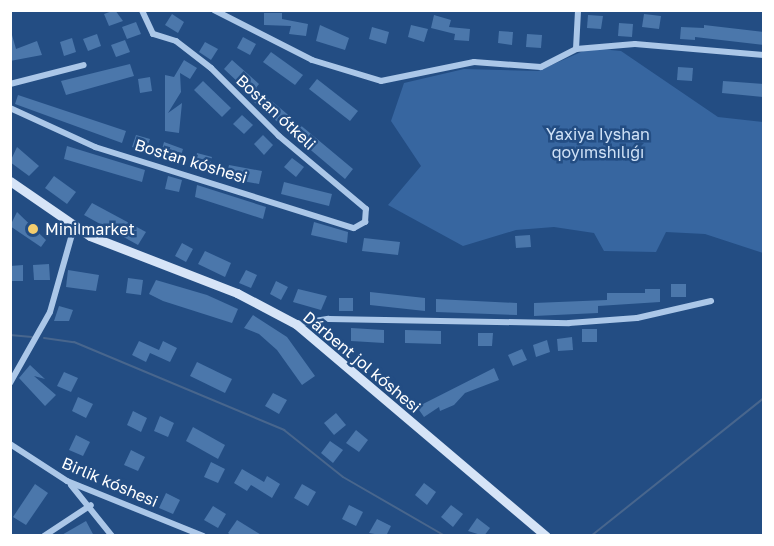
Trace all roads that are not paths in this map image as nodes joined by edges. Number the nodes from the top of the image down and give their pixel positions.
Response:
1 (142, 10) edge
2 (214, 10) edge
3 (578, 10) edge
4 (576, 49) junction
5 (764, 55) edge
6 (84, 65) dead end
7 (10, 84) edge
8 (10, 108) edge
9 (10, 181) edge
10 (365, 222) joint
11 (74, 226) junction
12 (711, 301) dead end
13 (296, 324) junction
14 (10, 383) edge
15 (10, 444) edge
16 (67, 482) junction
17 (91, 505) junction
18 (44, 536) edge
19 (112, 536) edge
20 (203, 536) edge
21 (546, 536) edge

1 - 10 street, Bostan ótkeli
2 - 4 street
3 - 4 street
4 - 5 street
6 - 7 street
8 - 10 street, Bostan kóshesi
9 - 11 main road, Dárbent jol kóshesi
11 - 13 main road, Dárbent jol kóshesi
11 - 14 street
12 - 13 street
13 - 21 main road, Dárbent jol kóshesi
15 - 16 street, Birlik kóshesi
16 - 17 street
16 - 20 street, Birlik kóshesi
17 - 18 street
17 - 19 street

